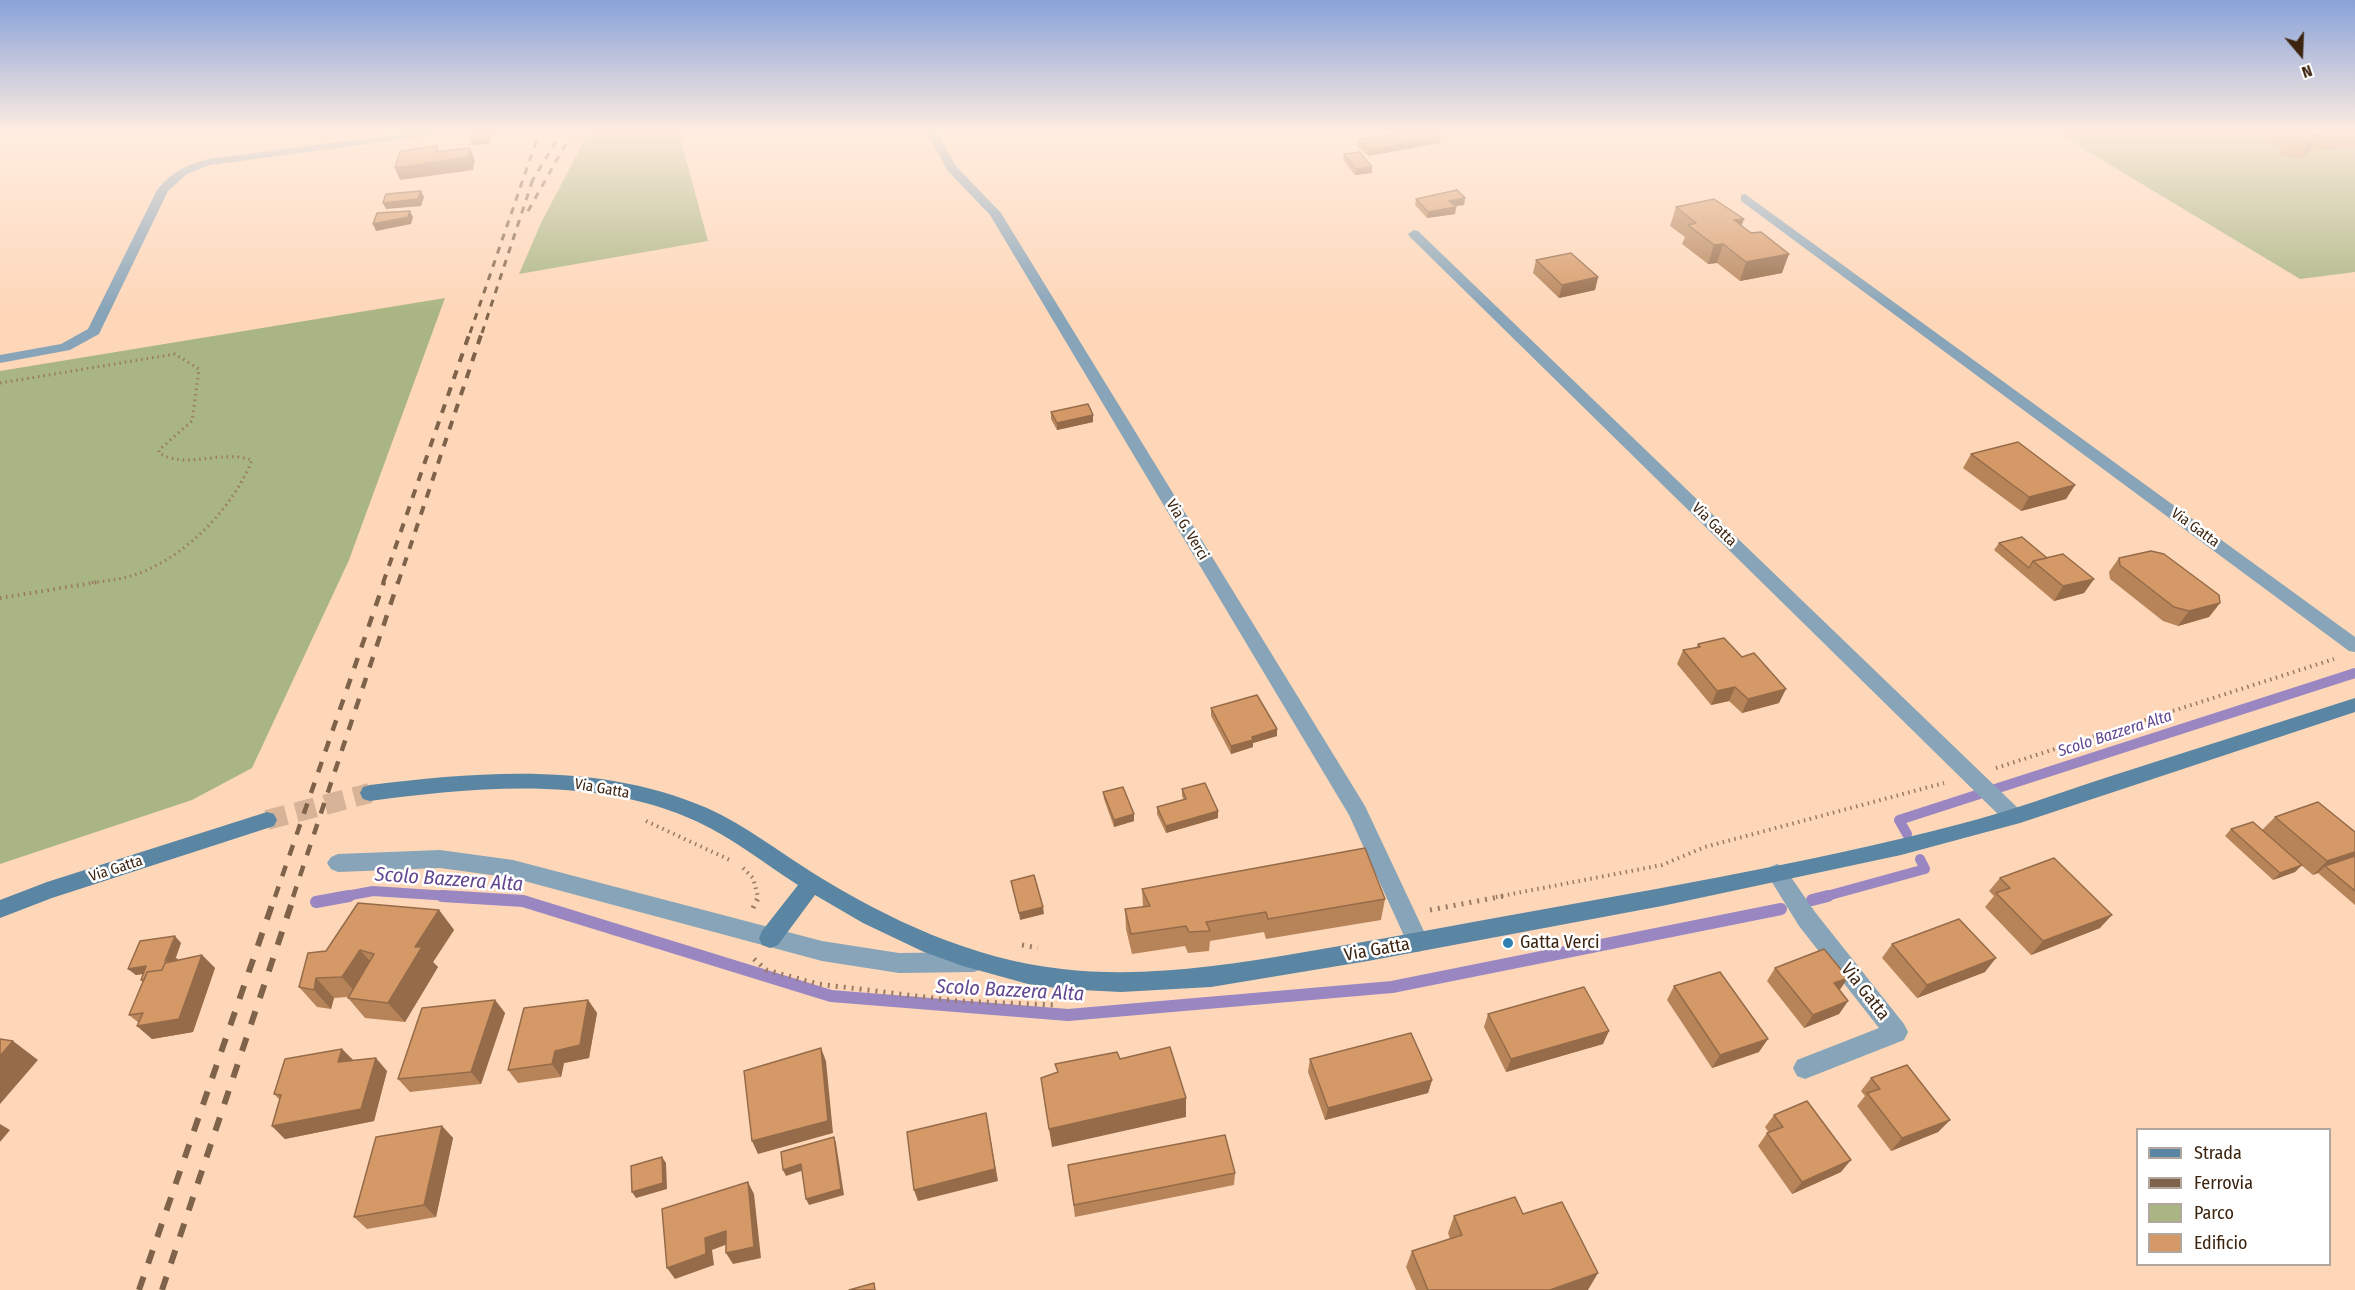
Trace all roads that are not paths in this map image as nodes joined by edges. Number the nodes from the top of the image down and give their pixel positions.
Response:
1 (161, 193) edge
2 (976, 193) edge
3 (1745, 198) dead end
4 (1414, 234) dead end
5 (0, 359) edge
6 (2355, 646) edge
7 (2355, 705) edge
8 (370, 793) tunnel mouth
9 (2007, 811) junction
10 (267, 820) tunnel mouth
11 (338, 863) dead end
12 (1778, 873) junction
13 (812, 883) junction
14 (0, 909) edge
15 (770, 938) junction
16 (1418, 942) junction
17 (974, 962) junction
18 (1805, 1068) dead end

1 - 5 street
2 - 16 street, Via G. Verci
3 - 6 street, Via Gatta
4 - 9 street, Via Gatta
7 - 9 street, Via Gatta
8 - 13 street, Via Gatta
9 - 12 street, Via Gatta
10 - 14 street, Via Gatta
11 - 15 street, Via Gatta
12 - 16 street, Via Gatta
12 - 18 street, Via Gatta
13 - 15 street
13 - 17 street, Via Gatta
15 - 17 street, Via Gatta
16 - 17 street, Via Gatta

